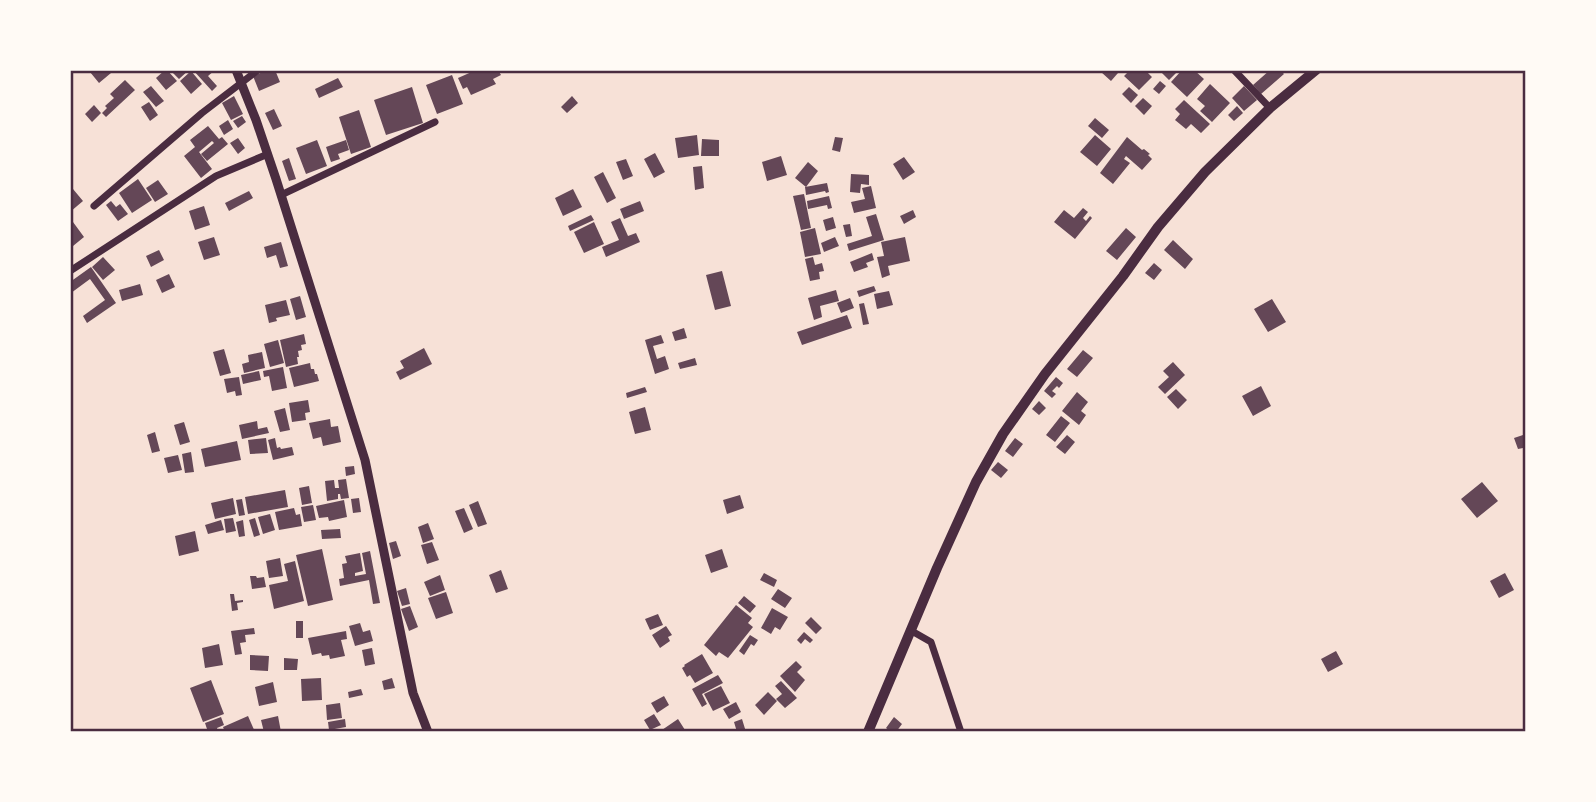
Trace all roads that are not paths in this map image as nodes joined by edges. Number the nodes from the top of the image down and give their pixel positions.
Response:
1 (236, 70) edge
2 (258, 70) edge
3 (1234, 70) edge
4 (1316, 70) edge
5 (242, 82) junction
6 (1270, 108) junction
7 (435, 122) dead end
8 (268, 154) junction
9 (281, 195) junction
10 (94, 206) dead end
11 (70, 271) edge
12 (910, 630) junction
13 (428, 732) edge
14 (868, 732) edge
15 (961, 732) edge

1 - 5 street
2 - 5 street
3 - 6 street
4 - 6 main road
5 - 8 street
5 - 10 street
6 - 12 main road
7 - 9 street
8 - 9 street
8 - 11 street
9 - 13 street
12 - 14 main road
12 - 15 street

